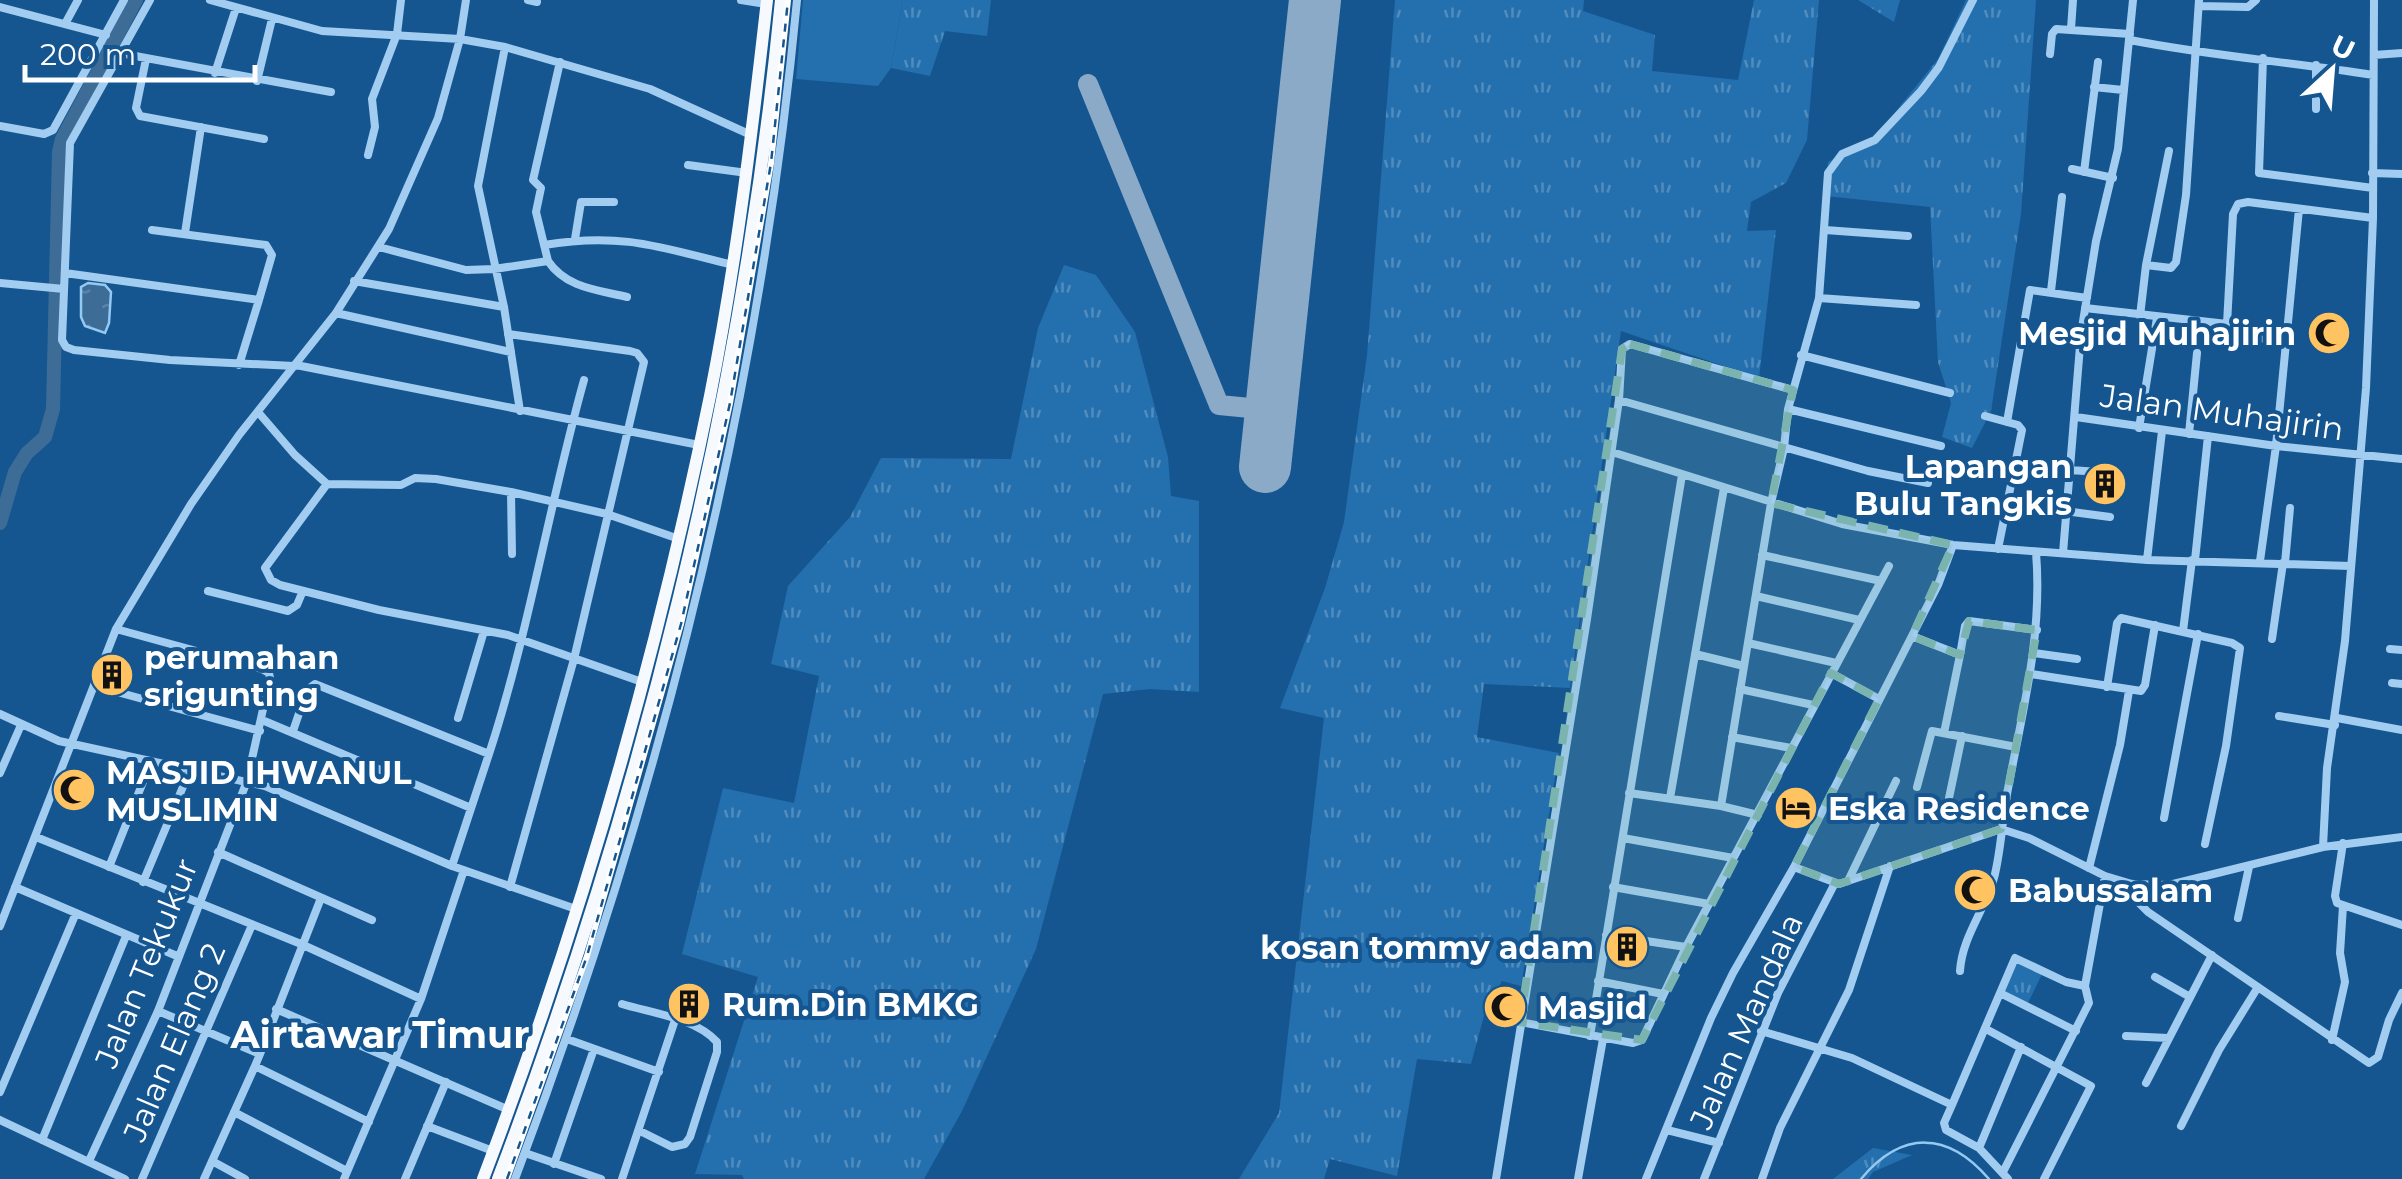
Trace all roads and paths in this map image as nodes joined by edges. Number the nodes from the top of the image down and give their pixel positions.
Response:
1 (78, 0) edge
2 (124, 0) edge
3 (150, 0) edge
4 (210, 0) edge
5 (400, 0) edge
6 (466, 0) edge
7 (741, 0) edge
8 (797, 0) edge
9 (1973, 0) edge
10 (2073, 0) edge
11 (2133, 0) edge
12 (2256, 0) edge
13 (2374, 0) edge
14 (771, 2) edge
15 (2199, 3) edge
16 (0, 7) edge
17 (236, 8) junction
18 (272, 19) junction
19 (65, 24) junction
20 (2070, 29) junction
21 (397, 34) junction
22 (106, 35) junction
23 (2130, 37) junction
24 (460, 39) junction
25 (505, 46) junction
26 (119, 52) junction
27 (2402, 53) edge
28 (2050, 54) dead end
29 (2197, 54) junction
30 (2374, 56) junction
31 (2263, 58) junction
32 (146, 59) junction
33 (560, 62) junction
34 (2098, 62) dead end
35 (2316, 66) junction
36 (215, 73) junction
37 (2373, 75) junction
38 (257, 81) junction
39 (2094, 87) junction
40 (2123, 90) junction
41 (331, 92) dead end
42 (2316, 109) dead end
43 (0, 126) edge
44 (200, 127) junction
45 (751, 135) junction
46 (264, 139) dead end
47 (2169, 150) dead end
48 (368, 155) dead end
49 (761, 162) junction
50 (688, 165) dead end
51 (780, 165) junction
52 (2072, 169) dead end
53 (2084, 172) junction
54 (747, 173) junction
55 (2372, 173) junction
56 (2402, 174) edge
57 (2113, 178) junction
58 (2372, 188) junction
59 (2062, 197) dead end
60 (614, 202) dead end
61 (2299, 210) junction
62 (2373, 218) junction
63 (152, 230) dead end
64 (1826, 230) junction
65 (185, 233) junction
66 (1908, 236) dead end
67 (576, 240) junction
68 (544, 245) junction
69 (378, 247) junction
70 (548, 261) junction
71 (733, 265) junction
72 (2146, 265) junction
73 (494, 269) junction
74 (65, 273) junction
75 (354, 281) junction
76 (0, 283) edge
77 (59, 289) junction
78 (2051, 291) junction
79 (628, 297) dead end
80 (1819, 298) junction
81 (2087, 298) junction
82 (258, 300) junction
83 (1916, 306) dead end
84 (504, 307) junction
85 (2085, 308) junction
86 (336, 313) junction
87 (2140, 316) junction
88 (2157, 318) junction
89 (2227, 324) junction
90 (508, 334) junction
91 (2287, 341) junction
92 (511, 352) junction
93 (2197, 352) dead end
94 (1801, 355) junction
95 (239, 364) junction
96 (295, 366) junction
97 (584, 380) dead end
98 (1793, 390) junction
99 (1950, 394) dead end
100 (716, 396) junction
101 (1618, 400) junction
102 (1788, 409) junction
103 (520, 411) junction
104 (258, 412) junction
105 (1985, 416) dead end
106 (2076, 417) junction
107 (573, 420) junction
108 (2007, 422) junction
109 (2139, 428) junction
110 (627, 430) junction
111 (2162, 431) junction
112 (2190, 434) junction
113 (2208, 436) junction
114 (699, 445) junction
115 (1940, 446) dead end
116 (2276, 446) junction
117 (1784, 448) junction
118 (1612, 452) junction
119 (2362, 456) junction
120 (2402, 460) edge
121 (2070, 470) junction
122 (2114, 473) dead end
123 (1682, 475) junction
124 (1928, 483) dead end
125 (328, 484) junction
126 (1724, 488) junction
127 (511, 492) junction
128 (552, 502) junction
129 (1771, 503) junction
130 (2290, 508) dead end
131 (2065, 511) junction
132 (607, 514) junction
133 (2110, 517) dead end
134 (679, 540) junction
135 (1952, 546) junction
136 (1998, 548) junction
137 (2036, 552) junction
138 (2063, 553) junction
139 (512, 554) dead end
140 (1762, 555) junction
141 (2147, 560) junction
142 (2194, 560) junction
143 (2260, 561) junction
144 (2284, 563) junction
145 (1889, 566) dead end
146 (2351, 566) junction
147 (1880, 581) junction
148 (208, 591) dead end
149 (302, 593) junction
150 (1756, 596) junction
151 (1859, 620) junction
152 (2156, 625) junction
153 (116, 630) junction
154 (2037, 630) junction
155 (2182, 630) junction
156 (484, 631) junction
157 (2198, 634) junction
158 (1912, 636) junction
159 (2272, 639) dead end
160 (520, 640) junction
161 (1748, 643) junction
162 (2390, 649) dead end
163 (2402, 650) edge
164 (2034, 653) junction
165 (1696, 654) junction
166 (1960, 654) junction
167 (574, 658) junction
168 (2077, 658) dead end
169 (1836, 664) junction
170 (1744, 666) junction
171 (1831, 673) junction
172 (2031, 674) junction
173 (642, 682) junction
174 (95, 686) junction
175 (2106, 687) junction
176 (1740, 689) junction
177 (2129, 691) junction
178 (1879, 699) junction
179 (1813, 704) junction
180 (0, 714) edge
181 (2279, 716) dead end
182 (458, 718) dead end
183 (640, 718) junction
184 (2336, 721) junction
185 (21, 725) junction
186 (261, 725) junction
187 (2402, 730) edge
188 (293, 731) junction
189 (1944, 732) junction
190 (1962, 736) junction
191 (1732, 737) junction
192 (73, 745) junction
193 (2016, 747) junction
194 (1791, 748) junction
195 (489, 754) junction
196 (151, 762) junction
197 (190, 770) junction
198 (0, 773) edge
199 (1896, 781) dead end
200 (247, 782) junction
201 (1917, 787) dead end
202 (1630, 794) junction
203 (1670, 798) junction
204 (1949, 798) dead end
205 (1721, 806) junction
206 (470, 808) junction
207 (1758, 815) junction
208 (2164, 818) dead end
209 (2001, 829) junction
210 (36, 837) junction
211 (2402, 837) edge
212 (1623, 838) junction
213 (2343, 842) junction
214 (2206, 844) dead end
215 (2323, 847) junction
216 (218, 852) junction
217 (1734, 858) junction
218 (452, 866) junction
219 (1890, 866) junction
220 (110, 867) junction
221 (1794, 867) junction
222 (2249, 867) junction
223 (2090, 868) junction
224 (464, 870) junction
225 (2105, 876) junction
226 (1848, 880) junction
227 (143, 882) junction
228 (1834, 883) junction
229 (2132, 884) junction
230 (510, 887) junction
231 (1614, 887) junction
232 (15, 888) junction
233 (321, 898) junction
234 (198, 903) junction
235 (1709, 904) junction
236 (2343, 906) junction
237 (576, 909) junction
238 (76, 913) junction
239 (2238, 918) dead end
240 (372, 920) dead end
241 (252, 925) junction
242 (2402, 925) edge
243 (0, 926) edge
244 (1606, 935) junction
245 (126, 936) junction
246 (302, 944) junction
247 (1686, 947) junction
248 (2212, 955) junction
249 (177, 956) junction
250 (566, 967) junction
251 (1960, 971) dead end
252 (2155, 977) dead end
253 (1598, 981) junction
254 (2084, 986) junction
255 (2258, 987) junction
256 (2000, 992) junction
257 (2402, 992) edge
258 (1662, 994) junction
259 (2190, 997) junction
260 (421, 999) junction
261 (622, 1004) dead end
262 (276, 1009) junction
263 (158, 1011) junction
264 (675, 1020) junction
265 (1520, 1022) junction
266 (1986, 1028) junction
267 (206, 1030) junction
268 (2076, 1031) junction
269 (1761, 1032) junction
270 (1590, 1036) junction
271 (2126, 1036) dead end
272 (2168, 1038) junction
273 (1604, 1039) junction
274 (567, 1040) junction
275 (2332, 1040) junction
276 (2020, 1047) junction
277 (1822, 1048) junction
278 (594, 1049) junction
279 (260, 1054) junction
280 (394, 1060) junction
281 (255, 1066) junction
282 (2057, 1066) junction
283 (659, 1072) junction
284 (446, 1082) junction
285 (2146, 1083) dead end
286 (0, 1092) edge
287 (1952, 1105) junction
288 (509, 1110) junction
289 (234, 1112) junction
290 (0, 1120) edge
291 (369, 1122) junction
292 (428, 1126) junction
293 (2181, 1126) dead end
294 (640, 1130) junction
295 (1666, 1130) junction
296 (42, 1140) junction
297 (1719, 1143) junction
298 (1979, 1148) junction
299 (493, 1152) junction
300 (524, 1153) junction
301 (89, 1161) junction
302 (212, 1161) junction
303 (554, 1164) junction
304 (346, 1175) edge
305 (2005, 1176) edge
306 (125, 1179) edge
307 (142, 1179) edge
308 (204, 1179) edge
309 (245, 1179) edge
310 (405, 1179) edge
311 (482, 1179) edge
312 (498, 1179) edge
313 (514, 1179) edge
314 (601, 1179) edge
315 (622, 1179) edge
316 (1496, 1179) edge
317 (1578, 1179) edge
318 (1646, 1179) edge
319 (1704, 1179) edge
320 (1762, 1179) edge
321 (2044, 1179) edge

1 - 19 street
2 - 22 street
3 - 26 street
4 - 17 street
5 - 21 street
6 - 24 street
7 - 14 street
8 - 51 street
9 - 64 street
10 - 20 street
11 - 23 street
12 - 15 street
13 - 30 street
14 - 45 highway
14 - 49 highway
15 - 29 street
16 - 19 street
17 - 18 street
17 - 36 street
18 - 21 street
18 - 38 street
19 - 22 street
20 - 23 street
20 - 28 street
21 - 24 street
21 - 48 street
22 - 43 street
23 - 29 street
23 - 40 street
24 - 25 street
24 - 69 street
25 - 33 street
25 - 73 street
26 - 32 street
26 - 74 street
27 - 30 street
29 - 31 street
29 - 72 street
30 - 37 street
31 - 35 street
31 - 58 street
32 - 36 street
32 - 44 street
33 - 45 street
33 - 68 street
34 - 39 street
35 - 37 street
35 - 42 street
36 - 38 street
37 - 55 street
38 - 41 street
39 - 40 street
39 - 53 street
40 - 57 street
44 - 46 street
44 - 65 street
45 - 54 highway
47 - 72 street
49 - 51 street
49 - 100 highway
50 - 54 street
51 - 274 street
52 - 53 street
53 - 57 street
54 - 71 highway
55 - 56 street
55 - 58 street
57 - 81 street
58 - 62 street
59 - 78 street
60 - 67 street
61 - 62 street
61 - 89 street
61 - 91 street
62 - 119 street
63 - 65 street
64 - 66 street
64 - 80 street
65 - 82 street
67 - 68 street
67 - 71 street
68 - 70 street
69 - 73 street
69 - 75 street
70 - 73 street
70 - 79 street
71 - 100 highway
72 - 87 street
73 - 84 street
74 - 77 street
74 - 82 street
75 - 84 street
75 - 86 street
76 - 77 street
77 - 95 street
78 - 81 street
78 - 108 street
80 - 83 street
80 - 94 street
81 - 85 street
82 - 95 street
84 - 90 street
85 - 87 street
85 - 106 street
86 - 92 street
86 - 96 street
87 - 88 street
88 - 89 street
88 - 109 street
89 - 91 street
90 - 92 street
90 - 110 street
91 - 116 street
92 - 103 street
93 - 112 street
94 - 98 street
94 - 99 street
95 - 96 street
96 - 103 street
96 - 104 street
97 - 107 street
98 - 101 street
98 - 102 street
100 - 114 highway
100 - 183 highway
101 - 117 street
101 - 118 street
102 - 115 street
102 - 117 street
103 - 107 street
104 - 125 street
104 - 153 street
105 - 108 street
106 - 109 street, Jalan Muhajirin
106 - 121 street
107 - 110 street
107 - 128 street
108 - 136 street
109 - 111 street, Jalan Muhajirin
110 - 114 street
110 - 132 street
111 - 112 street, Jalan Muhajirin
111 - 141 street
112 - 113 street, Jalan Muhajirin
113 - 116 street, Jalan Muhajirin
113 - 142 street
114 - 134 highway
116 - 119 street, Jalan Muhajirin
116 - 143 street
117 - 124 street
117 - 129 street
118 - 123 street
118 - 265 street
119 - 120 street, Jalan Muhajirin
119 - 146 street
121 - 122 street
121 - 131 street
123 - 126 street
123 - 202 street
125 - 127 street
125 - 149 street
126 - 129 street
126 - 165 street
127 - 128 street
127 - 139 street
128 - 132 street
128 - 160 street
129 - 135 street
129 - 140 street
130 - 144 street
131 - 133 street
131 - 138 street
132 - 134 street
132 - 167 street
134 - 173 highway
135 - 136 street
135 - 158 street
136 - 137 street
137 - 138 street
137 - 154 street
138 - 141 street
140 - 147 street
140 - 150 street
141 - 142 street
142 - 143 street
142 - 155 street
143 - 144 street
144 - 146 street
144 - 159 street
145 - 147 street
146 - 184 street
147 - 151 street
148 - 149 street
149 - 156 street
150 - 151 street
150 - 161 street
151 - 169 street
152 - 155 street
152 - 175 street
152 - 177 street
153 - 174 street
153 - 186 street, Jalan Tekukur
154 - 164 street
154 - 166 street
155 - 157 street
156 - 160 street
156 - 182 street
157 - 208 street
157 - 214 street
158 - 166 street
158 - 178 street
160 - 167 street
160 - 195 street
161 - 169 street
161 - 170 street
162 - 163 street
164 - 168 street
164 - 172 street
165 - 170 street
165 - 203 street
166 - 189 street
167 - 173 street
167 - 230 street
169 - 171 street
170 - 176 street
171 - 178 street
171 - 179 street
172 - 175 street
172 - 193 street
173 - 183 highway
174 - 186 street
174 - 192 street
175 - 177 street
176 - 179 street
176 - 191 street
177 - 223 street
178 - 221 street
179 - 194 street
180 - 185 street
181 - 184 street
183 - 237 highway
183 - 250 highway
184 - 187 street
184 - 215 street
185 - 192 street
185 - 198 street
186 - 188 street
186 - 200 street, Jalan Tekukur
188 - 195 street
188 - 206 street
189 - 190 street
189 - 201 street
190 - 193 street
190 - 204 street
191 - 194 street
191 - 205 street
192 - 196 street
192 - 210 street
193 - 209 street
194 - 207 street
195 - 206 street
196 - 197 street
196 - 220 street
197 - 200 street
197 - 227 street
199 - 226 street
200 - 216 street, Jalan Tekukur
200 - 218 street
202 - 203 street
202 - 212 street
203 - 205 street
205 - 207 street
206 - 218 street
207 - 217 street
209 - 219 street
209 - 223 street
209 - 251 street
210 - 220 street
210 - 232 street
211 - 213 street
212 - 217 street
212 - 231 street
213 - 215 street
213 - 236 street
215 - 222 street
216 - 233 street
216 - 234 street, Jalan Tekukur
217 - 235 street
218 - 224 street
219 - 226 street
219 - 277 street
220 - 227 street
221 - 228 street
221 - 295 street
222 - 229 street
222 - 239 street
223 - 225 street
224 - 230 street
224 - 260 street
225 - 229 street
225 - 254 street
226 - 228 street
227 - 234 street
228 - 269 street, Jalan Mandala
229 - 248 street
230 - 237 street
231 - 235 street
231 - 244 street
232 - 238 street
232 - 243 street
233 - 240 street
233 - 246 street
234 - 241 street
234 - 249 street, Jalan Tekukur
235 - 247 street
236 - 242 street
236 - 275 street
237 - 250 highway
238 - 245 street
238 - 286 street
241 - 246 street
241 - 267 street, Jalan Elang 2
244 - 247 street
244 - 253 street
245 - 249 street
245 - 296 street
246 - 260 street
246 - 262 street
247 - 258 street
248 - 255 street
248 - 259 street
249 - 263 street, Jalan Tekukur
250 - 288 highway
250 - 312 highway
252 - 259 street
253 - 258 street
253 - 270 street
254 - 256 street
254 - 268 street
255 - 275 street
255 - 293 street
256 - 266 street
256 - 268 street
257 - 275 street
258 - 273 street
259 - 272 street
260 - 280 street
261 - 264 street
262 - 279 street
262 - 280 street
263 - 267 street
263 - 301 street, Jalan Tekukur
264 - 283 street
264 - 294 street
265 - 270 street
265 - 316 street
266 - 276 street
266 - 287 street
267 - 279 street
267 - 307 street, Jalan Elang 2
268 - 282 street
269 - 277 street
269 - 297 street, Jalan Mandala
270 - 273 street
271 - 272 street
272 - 285 street
273 - 317 street
274 - 278 street
274 - 300 street
276 - 282 street
276 - 298 street
277 - 287 street
277 - 320 street
278 - 283 street
278 - 303 street
279 - 281 street
280 - 284 street
280 - 291 street
281 - 289 street
281 - 291 street
282 - 305 street
282 - 321 street
283 - 294 street
284 - 288 street
284 - 292 street
287 - 298 street
288 - 299 highway
289 - 302 street
289 - 304 street
290 - 296 street
291 - 304 street
292 - 299 street
292 - 310 street
294 - 315 street
295 - 297 street
295 - 318 street
296 - 301 street
297 - 319 street, Jalan Mandala
298 - 305 street
299 - 311 highway
300 - 303 street
300 - 313 street
301 - 306 street
302 - 308 street
302 - 309 street
303 - 314 street

